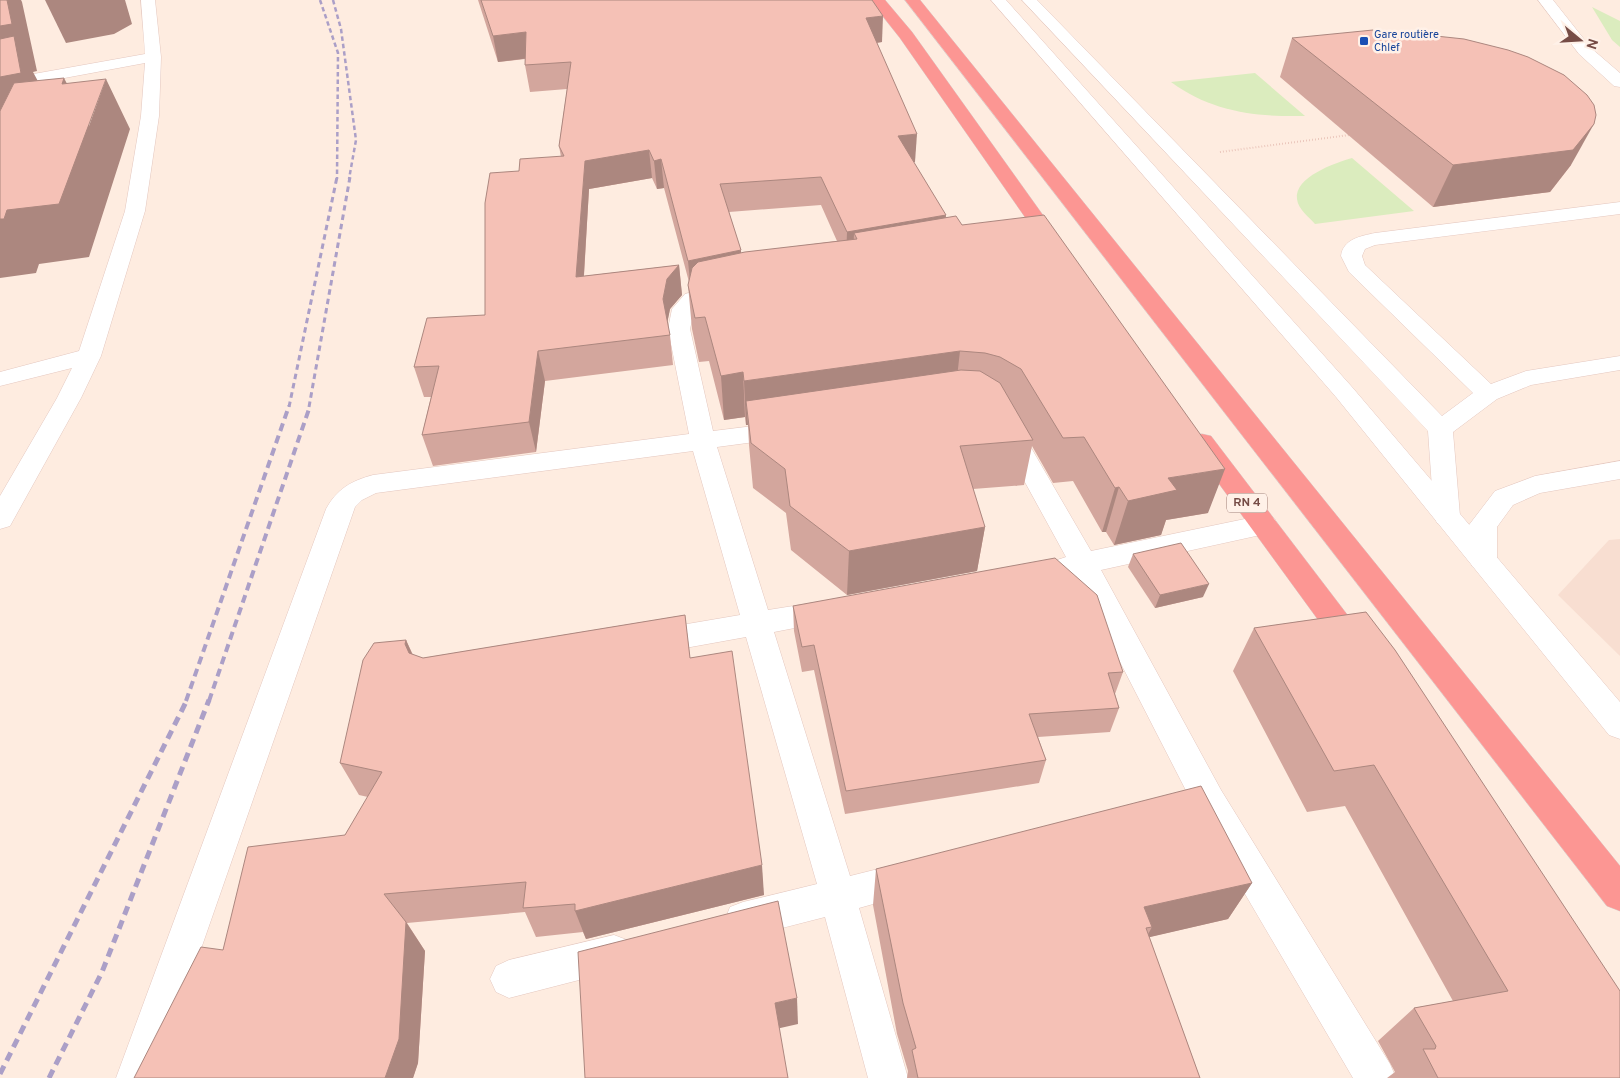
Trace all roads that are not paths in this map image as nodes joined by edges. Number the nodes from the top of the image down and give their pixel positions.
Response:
1 (148, 0) edge
2 (877, 0) edge
3 (912, 0) edge
4 (998, 0) edge
5 (1030, 0) edge
6 (1545, 0) edge
7 (153, 57) junction
8 (1620, 82) edge
9 (0, 85) edge
10 (1620, 208) edge
11 (1046, 234) junction
12 (1018, 239) edge
13 (1070, 266) edge
14 (747, 286) edge
15 (89, 356) junction
16 (1620, 363) edge
17 (0, 379) edge
18 (1488, 394) junction
19 (989, 410) edge
20 (1188, 423) edge
21 (810, 426) edge
22 (1440, 429) junction
23 (703, 442) junction
24 (1620, 470) edge
25 (1447, 516) junction
26 (0, 519) edge
27 (1264, 526) junction
28 (1483, 560) junction
29 (1084, 564) junction
30 (1045, 571) edge
31 (852, 607) edge
32 (756, 625) junction
33 (630, 645) edge
34 (1371, 669) edge
35 (1620, 725) edge
36 (943, 869) edge
37 (1620, 894) edge
38 (838, 896) junction
39 (712, 928) edge
40 (645, 945) edge
41 (509, 979) dead end
42 (136, 1078) edge
43 (888, 1078) edge
44 (1376, 1078) edge

1 - 7 street
2 - 11 highway
3 - 37 highway
4 - 25 street
5 - 22 street
6 - 8 street
7 - 9 street
7 - 15 street
10 - 18 street
11 - 12 street
11 - 13 highway
14 - 23 street
15 - 17 street
15 - 26 street
16 - 18 street
18 - 22 street
19 - 29 street
20 - 27 highway, RN 4
21 - 23 street
22 - 25 street
23 - 32 street
23 - 42 street
24 - 28 street
25 - 28 street
27 - 29 street
27 - 34 highway, RN 4
28 - 35 street
29 - 30 street
29 - 44 street
31 - 32 street
32 - 33 street
32 - 38 street
36 - 38 street
38 - 39 street
38 - 43 street
40 - 41 street

